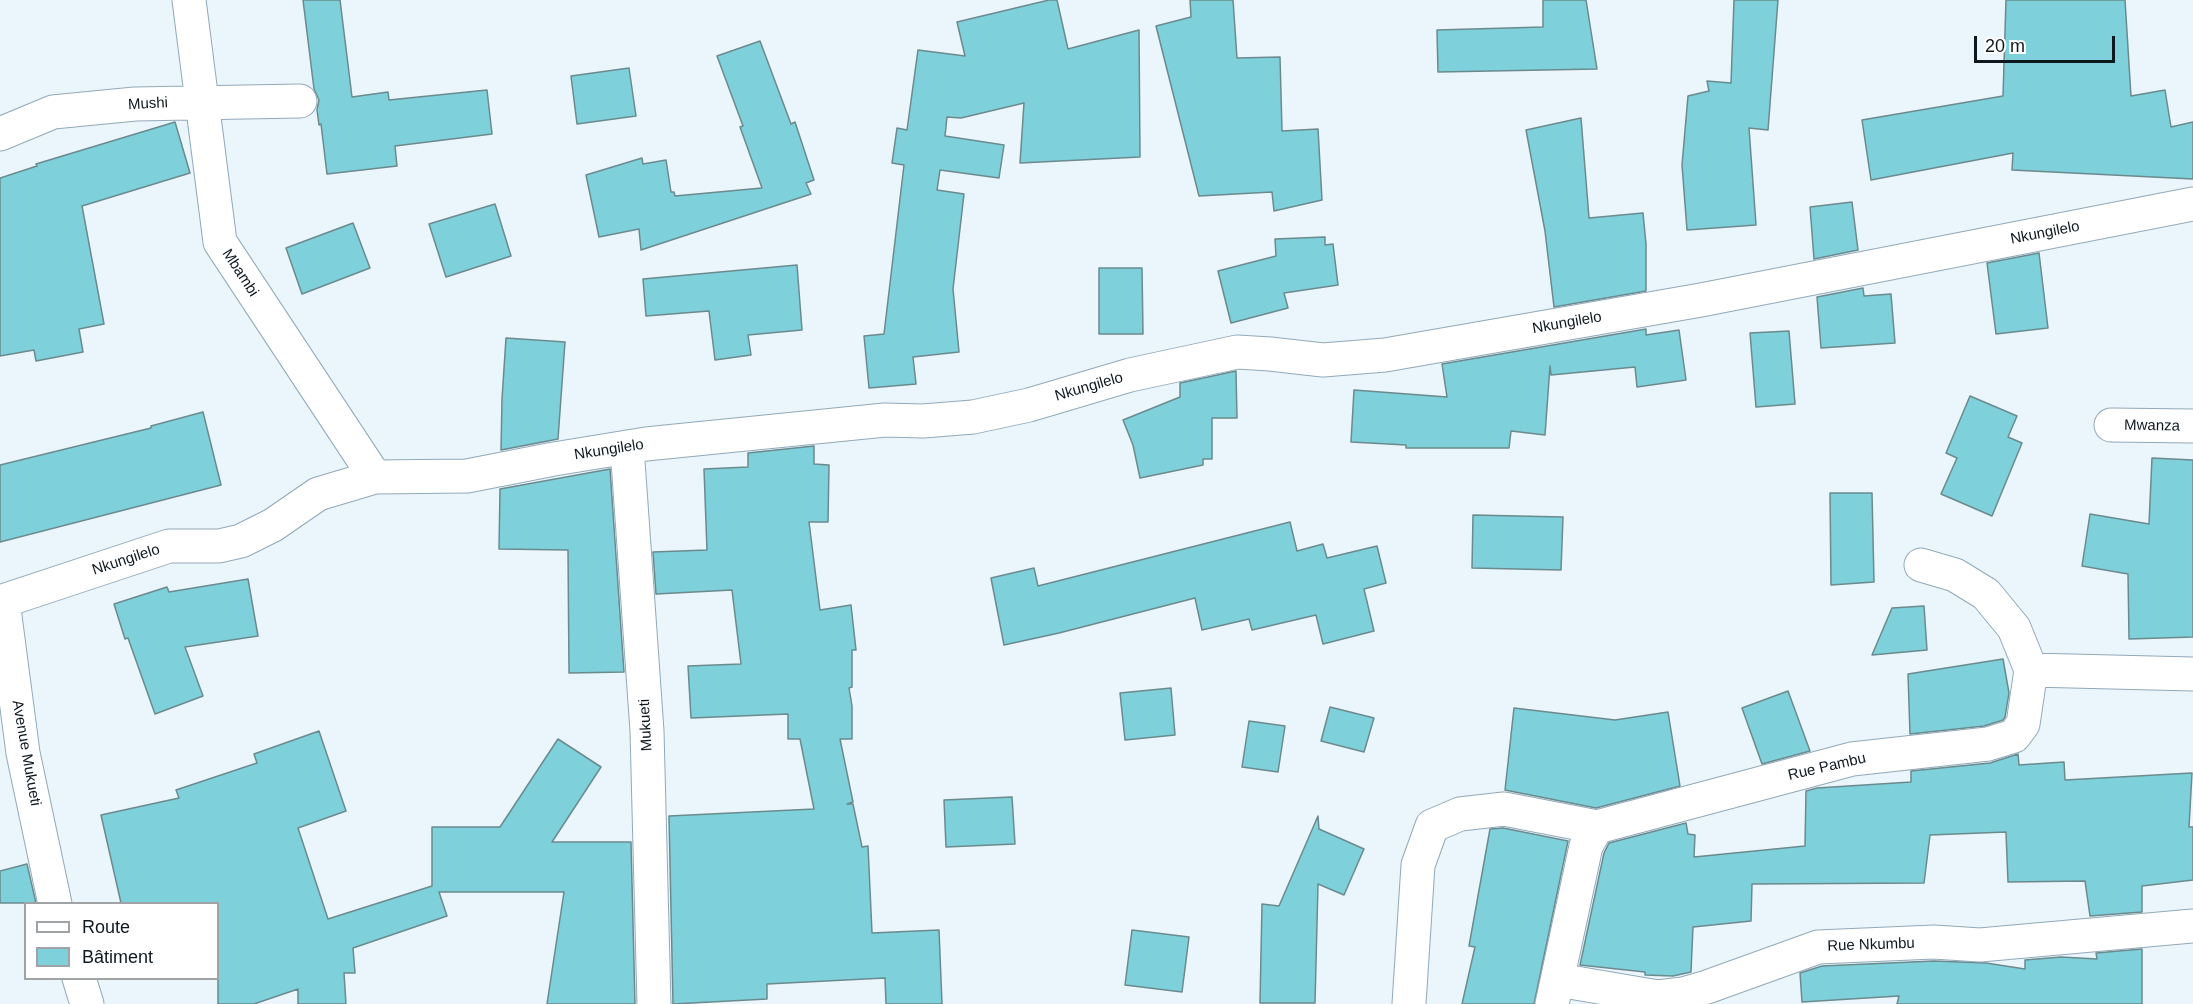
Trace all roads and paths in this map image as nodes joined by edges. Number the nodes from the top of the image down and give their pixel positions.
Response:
1 (189, 0) edge
2 (300, 101) dead end
3 (202, 102) junction
4 (0, 134) edge
5 (2193, 204) edge
6 (2111, 426) dead end
7 (2193, 426) edge
8 (627, 447) junction
9 (375, 477) junction
10 (1921, 564) dead end
11 (2, 602) edge
12 (2031, 670) junction
13 (2193, 674) edge
14 (1597, 827) junction
15 (55, 902) edge
16 (2193, 926) edge
17 (80, 980) edge
18 (1555, 992) edge
19 (87, 1004) edge
20 (654, 1004) edge
21 (1408, 1004) edge

1 - 3 street, Mbambi
2 - 3 street, Mushi
3 - 4 street, Mushi
3 - 9 street, Mbambi
5 - 8 street, Nkungilelo
6 - 7 street, Mwanza
8 - 9 street, Nkungilelo
8 - 20 street, Mukueti
9 - 11 street, Nkungilelo
10 - 12 street
11 - 15 street, Avenue Mukueti
12 - 13 street
12 - 14 street, Rue Pambu
14 - 18 street
14 - 21 street
16 - 18 street, Rue Nkumbu
17 - 19 street

